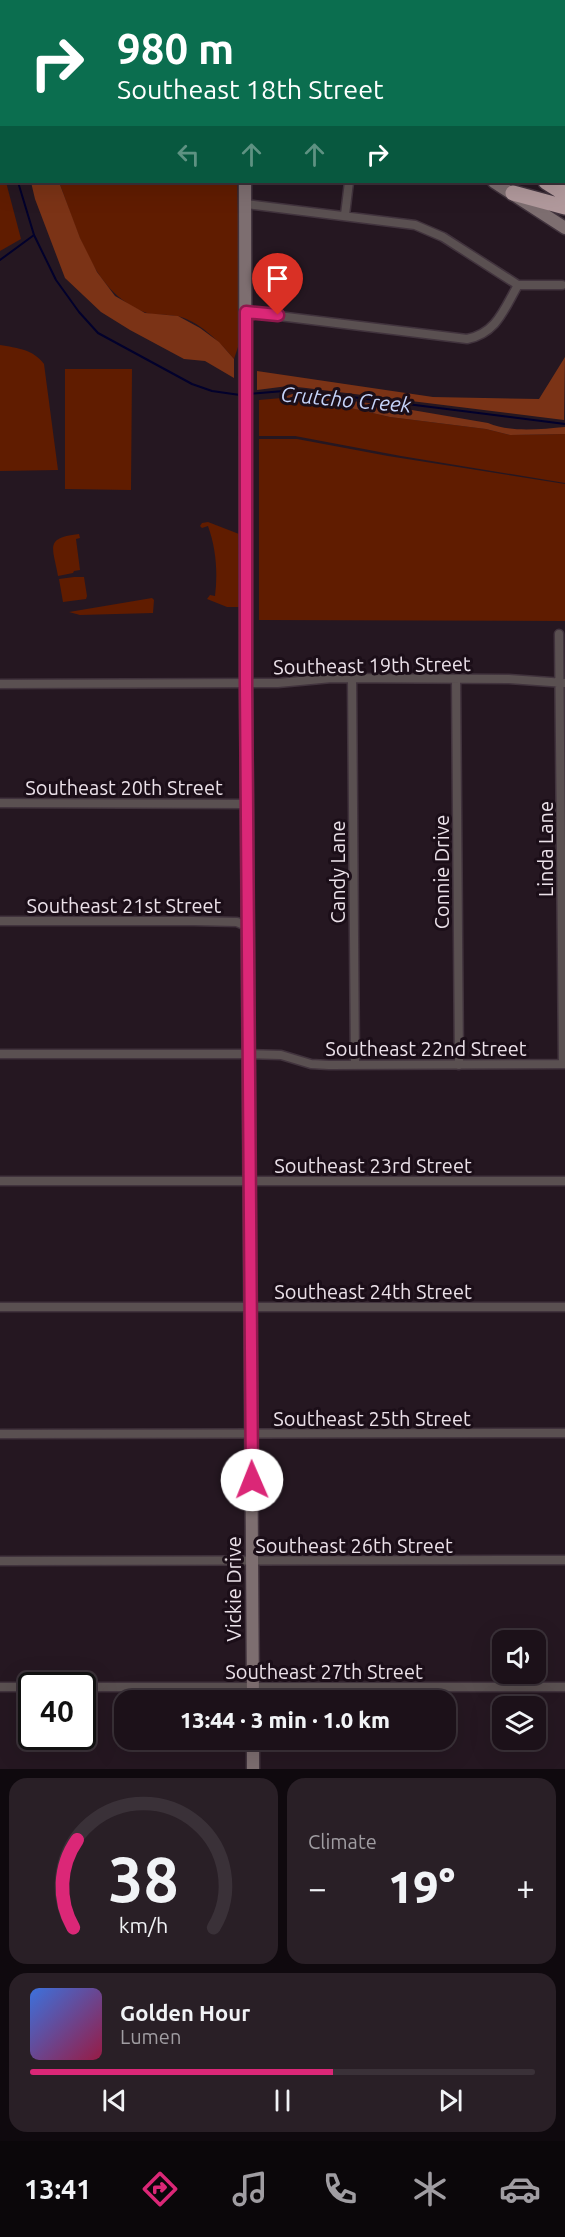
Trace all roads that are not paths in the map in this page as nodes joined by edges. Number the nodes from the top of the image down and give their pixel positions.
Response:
1 (245, 183) edge
2 (349, 183) edge
3 (496, 183) edge
4 (548, 183) edge
5 (513, 194) junction
6 (565, 194) edge
7 (246, 204) junction
8 (565, 207) edge
9 (345, 215) junction
10 (565, 228) edge
11 (518, 285) junction
12 (562, 285) dead end
13 (246, 312) junction
14 (559, 634) dead end
15 (352, 679) junction
16 (456, 679) junction
17 (563, 683) edge
18 (0, 684) edge
19 (246, 684) junction
20 (0, 803) edge
21 (563, 803) edge
22 (247, 804) junction
23 (0, 921) edge
24 (248, 927) junction
25 (0, 1054) edge
26 (248, 1054) junction
27 (564, 1064) edge
28 (355, 1065) junction
29 (459, 1065) junction
30 (0, 1181) edge
31 (249, 1181) junction
32 (565, 1181) edge
33 (0, 1307) edge
34 (250, 1307) junction
35 (565, 1307) edge
36 (565, 1433) edge
37 (0, 1434) edge
38 (251, 1435) junction
39 (565, 1560) edge
40 (0, 1561) edge
41 (252, 1562) junction
42 (0, 1687) edge
43 (18, 1687) edge
44 (565, 1687) edge
45 (96, 1688) edge
46 (146, 1690) edge
47 (253, 1690) edge
48 (448, 1690) edge
49 (253, 1750) edge
50 (253, 1769) edge

1 - 7 street, Vickie Drive
2 - 9 street
3 - 5 street
4 - 6 highway
5 - 8 highway
5 - 10 street
7 - 9 street
7 - 13 street, Vickie Drive
9 - 11 street
11 - 12 street
11 - 13 street
13 - 19 street, Vickie Drive
14 - 17 street, Linda Lane
15 - 16 street, Southeast 19th Street
15 - 19 street, Southeast 19th Street
15 - 28 street, Candy Lane
16 - 17 street, Southeast 19th Street
16 - 29 street, Connie Drive
17 - 21 street, Linda Lane
18 - 19 street, Southeast 19th Street
19 - 22 street, Vickie Drive
20 - 22 street, Southeast 20th Street
21 - 27 street, Linda Lane
22 - 24 street, Vickie Drive
23 - 24 street, Southeast 21st Street
24 - 26 street, Vickie Drive
25 - 26 street, Southeast 22nd Street
26 - 28 street, Southeast 22nd Street
26 - 31 street, Vickie Drive
27 - 29 street, Southeast 22nd Street
28 - 29 street, Southeast 22nd Street
30 - 31 street, Southeast 23rd Street
31 - 32 street, Southeast 23rd Street
31 - 34 street, Vickie Drive
33 - 34 street, Southeast 24th Street
34 - 35 street, Southeast 24th Street
34 - 38 street, Vickie Drive
36 - 38 street, Southeast 25th Street
37 - 38 street, Southeast 25th Street
38 - 41 street, Vickie Drive
39 - 41 street, Southeast 26th Street
40 - 41 street, Southeast 26th Street
41 - 47 street, Vickie Drive
42 - 43 street
44 - 48 street, Southeast 27th Street
45 - 46 street, Southeast 27th Street
49 - 50 street

